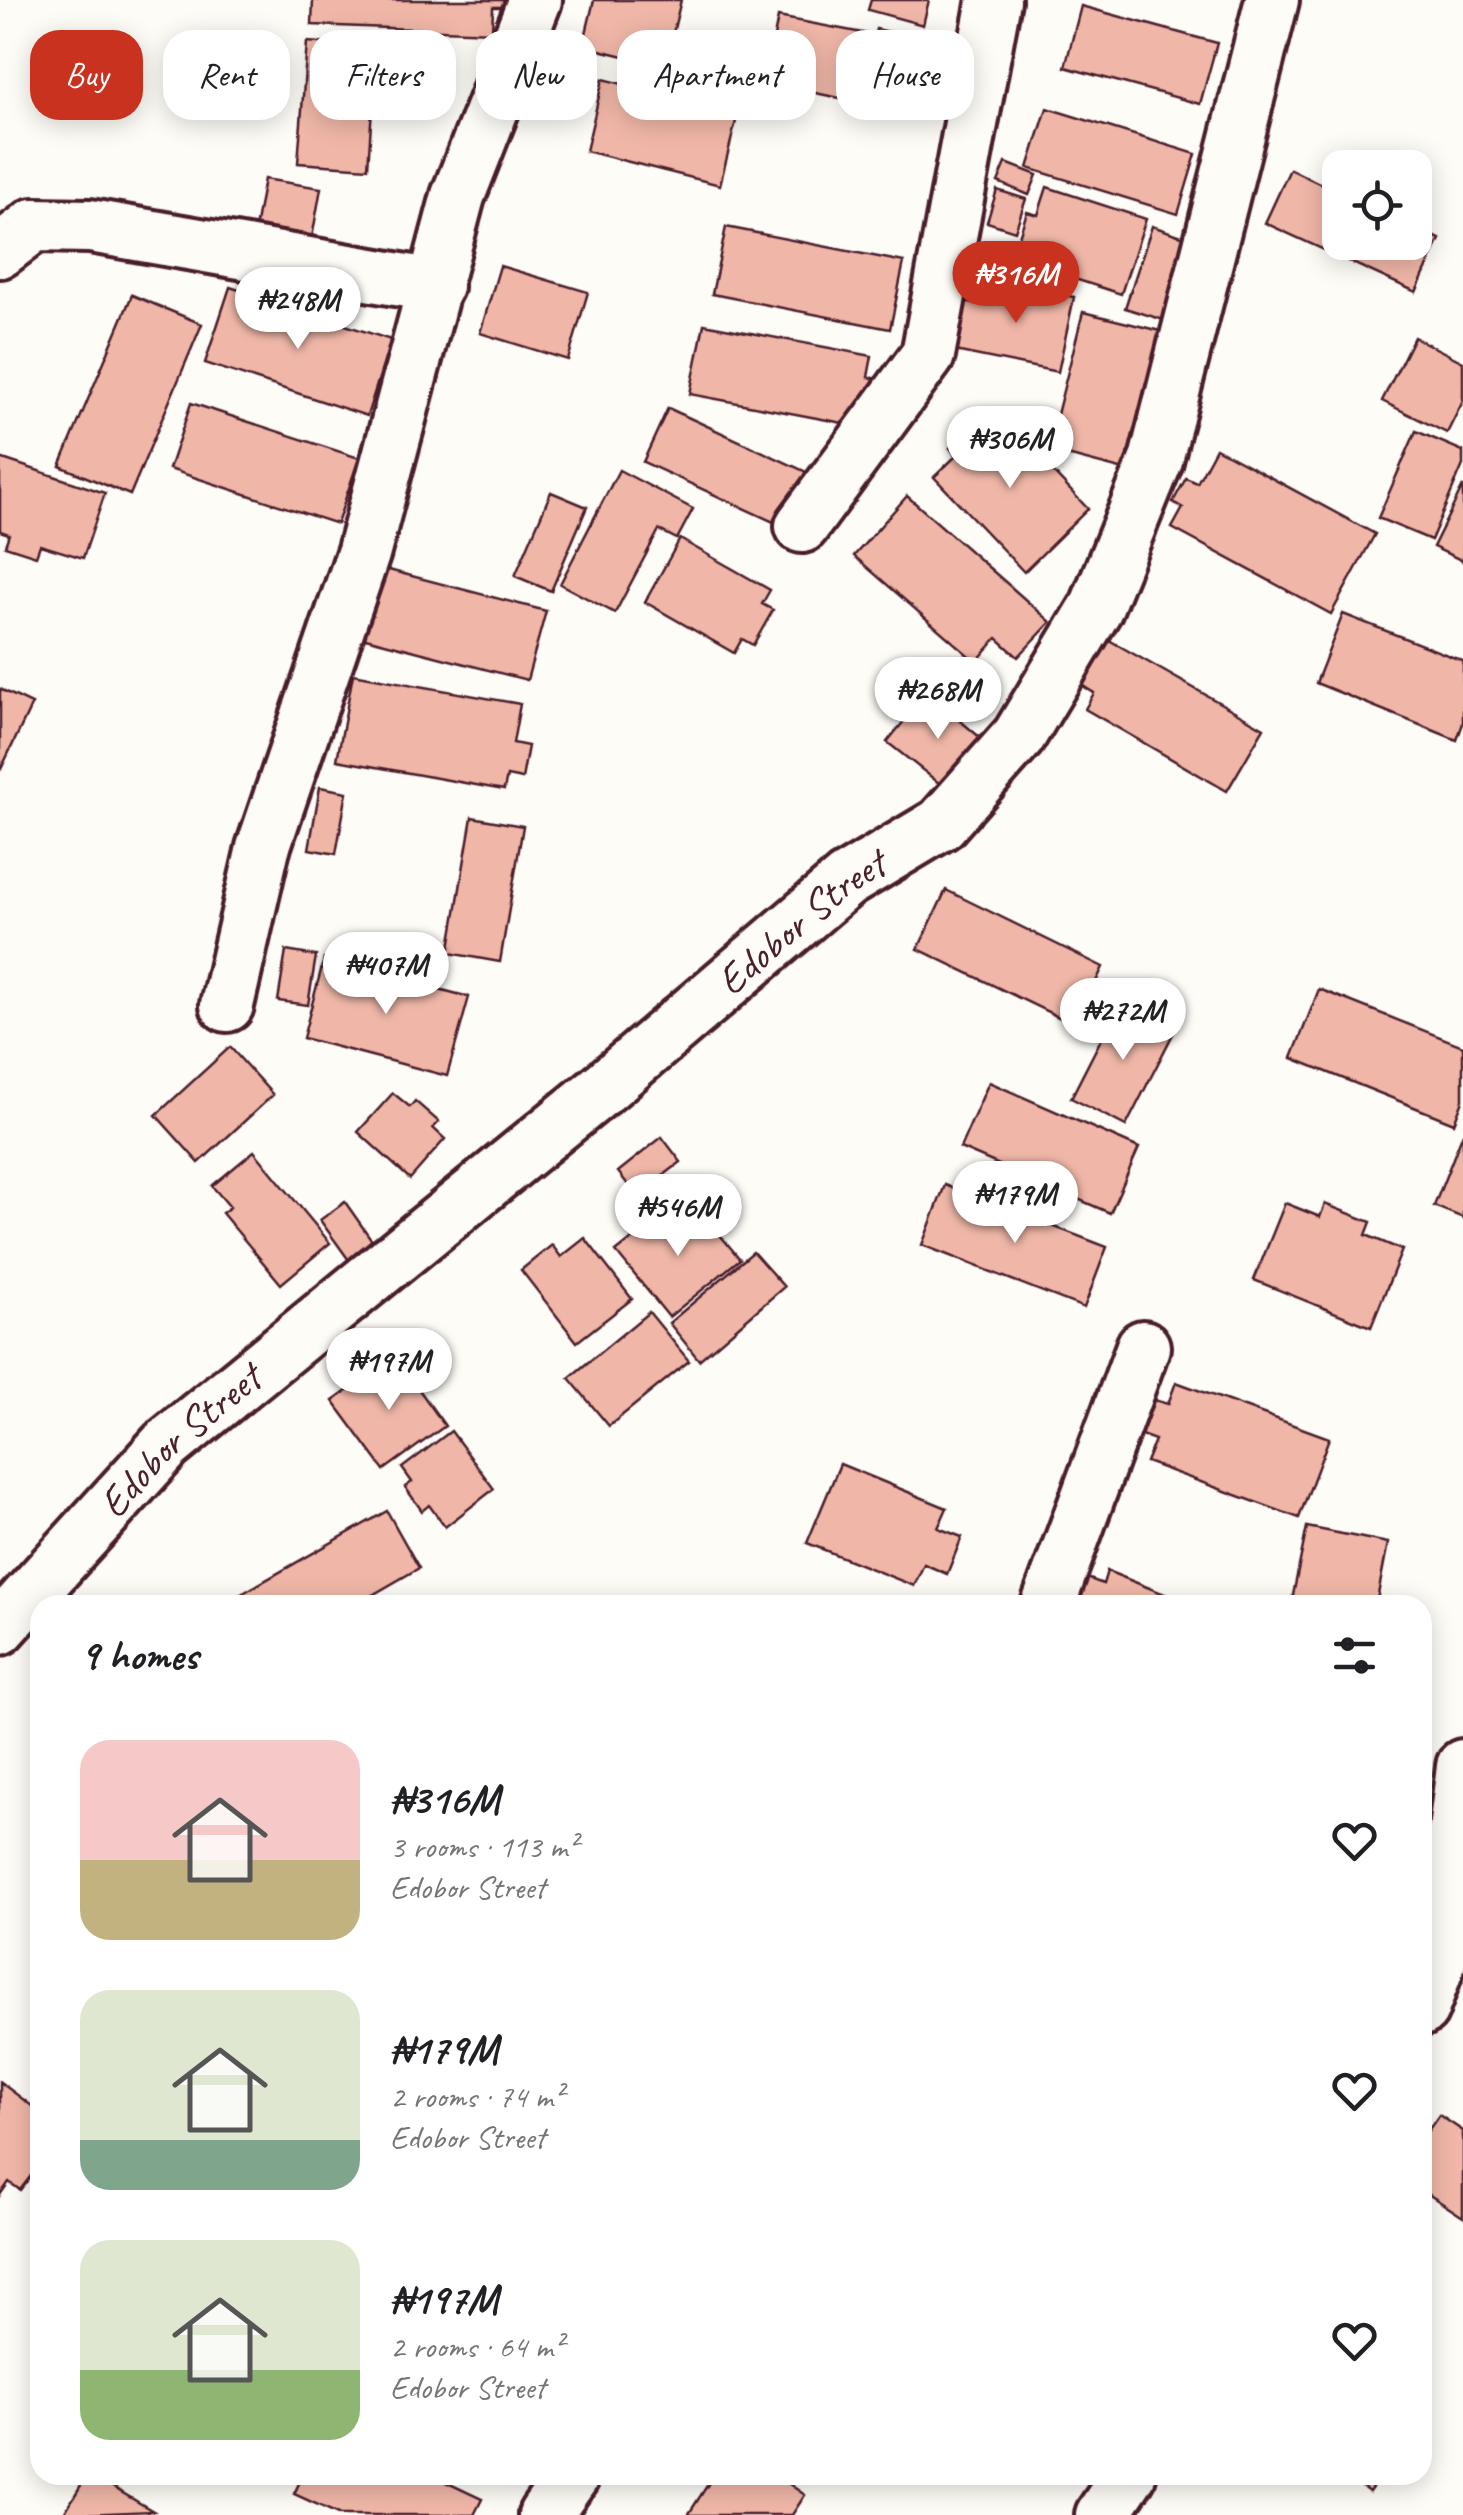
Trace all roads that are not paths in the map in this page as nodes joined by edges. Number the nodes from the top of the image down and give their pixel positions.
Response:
1 (535, 0) edge
2 (994, 0) edge
3 (1272, 0) edge
4 (0, 251) edge
5 (436, 286) junction
6 (802, 526) dead end
7 (227, 1005) dead end
8 (1143, 1347) dead end
9 (1052, 1595) edge
10 (0, 1628) edge
11 (1463, 1766) edge
12 (1432, 1980) edge
13 (566, 2485) edge
14 (1122, 2485) edge
15 (545, 2515) edge
16 (1102, 2515) edge

1 - 5 street
2 - 6 street
3 - 10 street, Edobor Street
4 - 5 street
5 - 7 street
8 - 9 street
11 - 12 street
13 - 15 street
14 - 16 street

